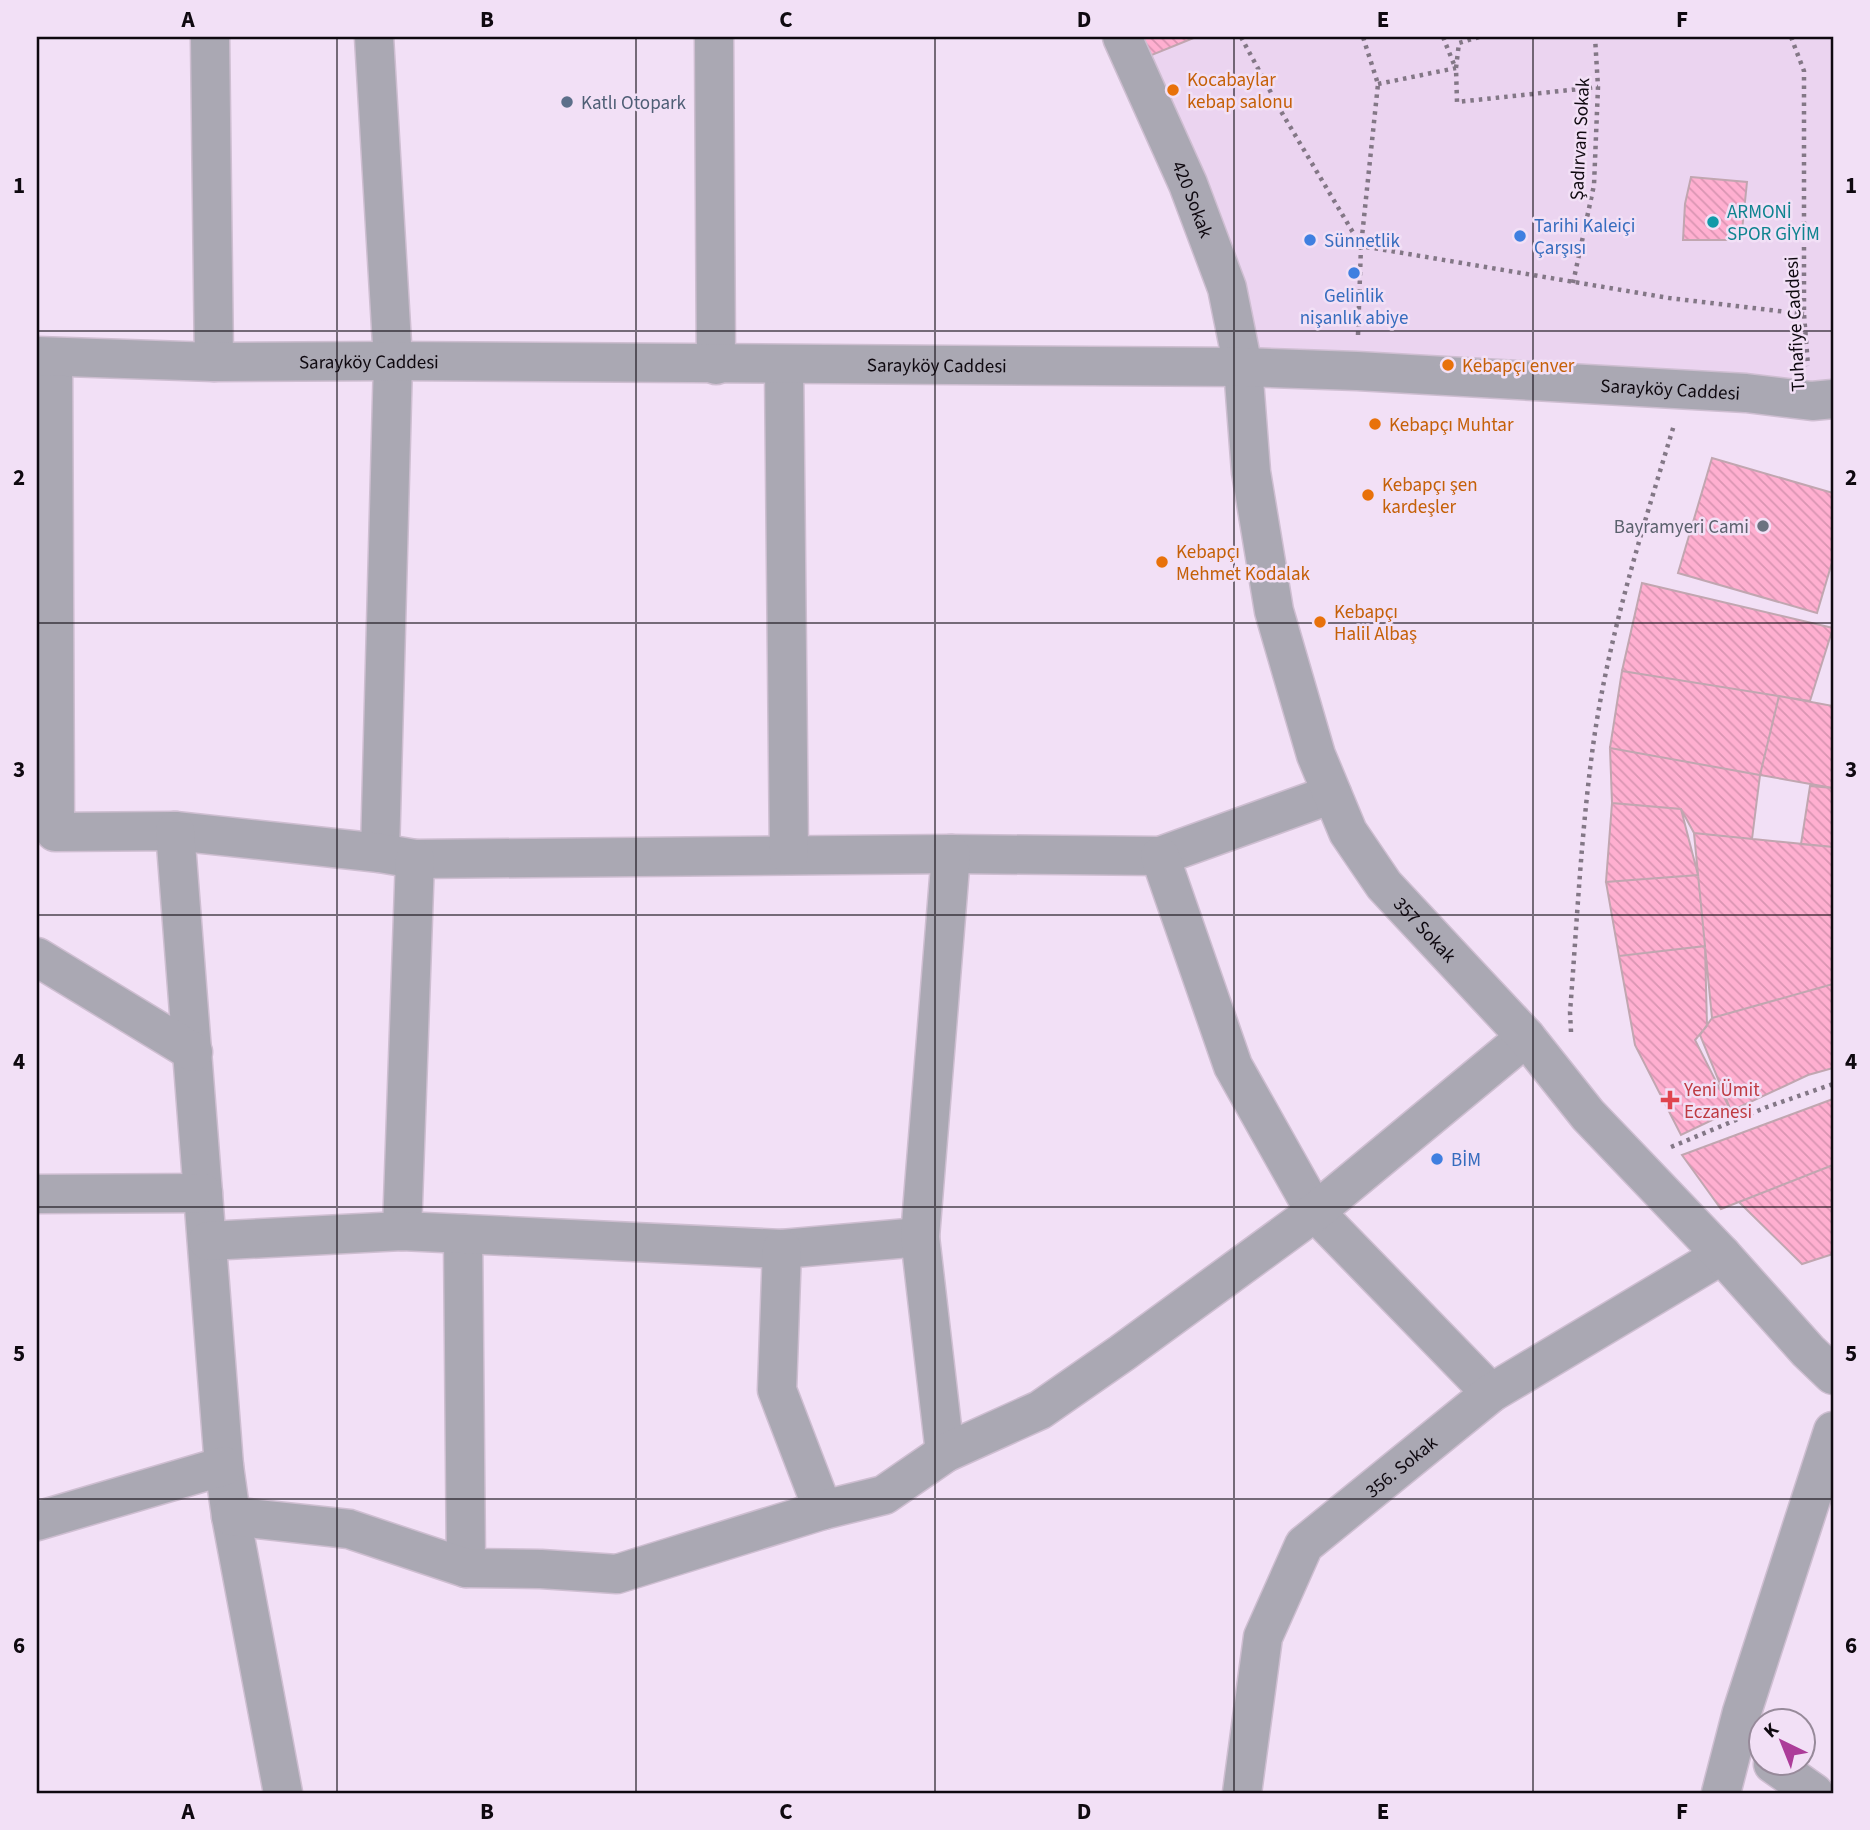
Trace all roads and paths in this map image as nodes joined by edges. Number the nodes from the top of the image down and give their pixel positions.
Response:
1 (210, 37) edge
2 (374, 37) edge
3 (714, 37) edge
4 (1122, 37) edge
5 (1241, 37) edge
6 (1363, 37) edge
7 (1443, 37) edge
8 (1479, 37) edge
9 (1595, 37) edge
10 (1791, 37) edge
11 (1456, 68) junction
12 (1378, 84) junction
13 (1598, 88) junction
14 (1361, 246) junction
15 (1573, 283) junction
16 (1804, 314) junction
17 (45, 356) edge
18 (393, 361) junction
19 (214, 362) junction
20 (716, 365) junction
21 (784, 365) junction
22 (1243, 367) junction
23 (1357, 370) junction
24 (1822, 400) edge
25 (1676, 417) dead end
26 (1332, 794) junction
27 (46, 830) edge
28 (175, 831) junction
29 (951, 854) junction
30 (789, 855) junction
31 (397, 856) junction
32 (1160, 856) junction
33 (37, 957) edge
34 (1526, 1037) junction
35 (1571, 1037) dead end
36 (192, 1052) junction
37 (1833, 1084) edge
38 (1637, 1167) junction
39 (37, 1194) edge
40 (203, 1194) junction
41 (1315, 1212) junction
42 (402, 1231) junction
43 (463, 1234) junction
44 (919, 1237) junction
45 (208, 1241) junction
46 (782, 1249) junction
47 (1722, 1255) junction
48 (1833, 1375) edge
49 (1491, 1393) junction
50 (1833, 1431) edge
51 (945, 1453) junction
52 (225, 1466) junction
53 (823, 1510) junction
54 (231, 1516) junction
55 (37, 1521) edge
56 (466, 1568) junction
57 (1748, 1732) edge
58 (1748, 1750) edge
59 (1794, 1778) edge
60 (283, 1793) edge
61 (1242, 1793) edge
62 (1721, 1793) edge
63 (1814, 1793) edge

1 - 19 street
2 - 18 street
3 - 20 street
4 - 22 street, 420 Sokak
5 - 14 path
6 - 12 path
7 - 11 path
8 - 11 path
9 - 13 path, Şadırvan Sokak
10 - 16 path, Tuhafiye Caddesi
11 - 12 path
11 - 13 path
12 - 14 path
13 - 15 path, Şadırvan Sokak
14 - 15 path
14 - 23 path
15 - 16 path
16 - 24 path, Tuhafiye Caddesi
17 - 19 street, Sarayköy Caddesi
17 - 27 street
18 - 19 street, Sarayköy Caddesi
18 - 20 street, Sarayköy Caddesi
18 - 31 street
20 - 21 street, Sarayköy Caddesi
21 - 22 street, Sarayköy Caddesi
21 - 30 street
22 - 23 street, Sarayköy Caddesi
22 - 26 street, 357 Sokak
23 - 24 street, Sarayköy Caddesi
25 - 35 path
26 - 32 street
26 - 34 street, 357 Sokak
27 - 28 street
28 - 31 street
28 - 36 street
29 - 30 street
29 - 32 street
29 - 44 street
30 - 31 street
31 - 42 street
32 - 41 street
33 - 36 street
34 - 38 street, 357 Sokak
34 - 41 street
36 - 40 street
37 - 38 path
38 - 47 street, 357 Sokak
39 - 40 street
40 - 45 street
41 - 49 street
41 - 51 street
42 - 43 street
42 - 45 street
43 - 46 street
43 - 56 street
44 - 46 street
44 - 51 street
45 - 52 street
46 - 53 street
47 - 48 street, 357 Sokak
47 - 49 street, 356. Sokak
49 - 61 street, 356. Sokak
50 - 57 street
51 - 53 street
52 - 54 street
52 - 55 street
53 - 56 street
54 - 56 street
54 - 60 street
58 - 62 street
59 - 63 street

